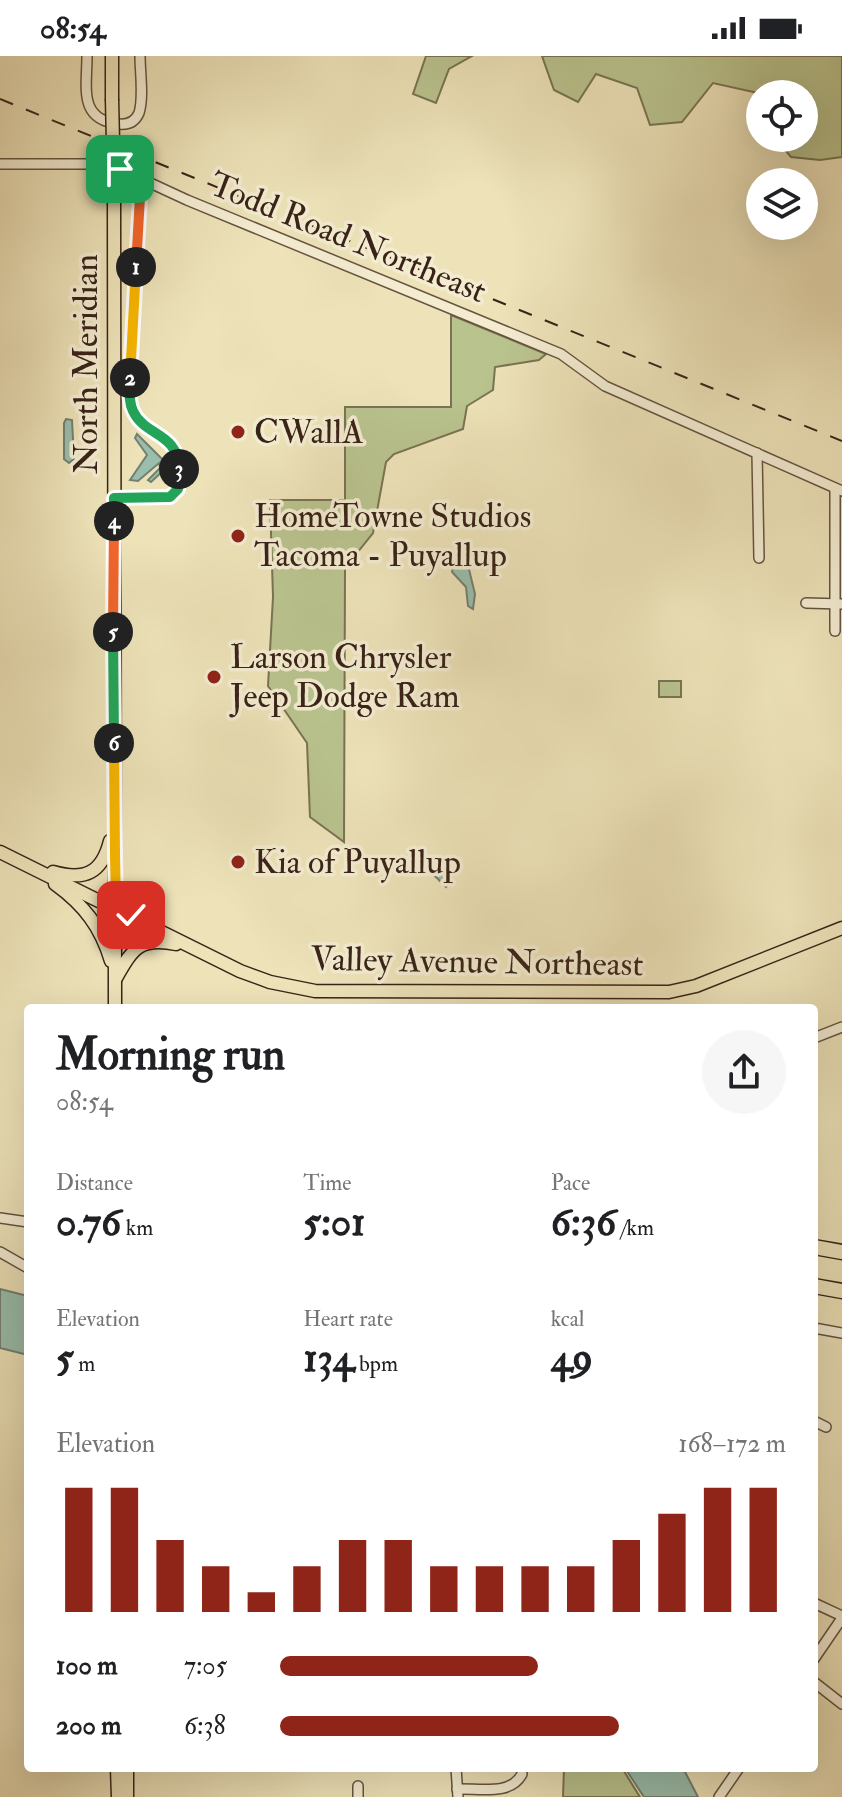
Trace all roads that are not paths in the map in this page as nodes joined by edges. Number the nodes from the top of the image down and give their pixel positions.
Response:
1 (87, 56) edge
2 (112, 56) edge
3 (140, 56) edge
4 (0, 164) edge
5 (141, 179) junction
6 (757, 453) junction
7 (839, 490) edge
8 (114, 498) junction
9 (759, 558) dead end
10 (806, 603) dead end
11 (839, 604) edge
12 (835, 631) dead end
13 (115, 822) junction
14 (4, 854) edge
15 (30, 866) junction
16 (116, 908) junction
17 (842, 928) edge
18 (191, 947) junction
19 (115, 980) junction
20 (115, 1004) edge
21 (842, 1027) edge
22 (818, 1036) edge
23 (0, 1218) edge
24 (24, 1221) edge
25 (818, 1248) edge
26 (0, 1252) edge
27 (842, 1252) edge
28 (24, 1266) edge
29 (818, 1287) edge
30 (842, 1291) edge
31 (818, 1329) edge
32 (842, 1333) edge
33 (818, 1423) edge
34 (826, 1427) dead end
35 (818, 1605) edge
36 (842, 1617) edge
37 (818, 1653) edge
38 (818, 1685) edge
39 (842, 1704) edge
40 (120, 1772) edge
41 (121, 1772) edge
42 (456, 1772) edge
43 (736, 1772) edge
44 (522, 1774) dead end
45 (358, 1786) dead end
46 (458, 1793) edge
47 (721, 1796) edge
48 (116, 1797) edge
49 (127, 1797) edge
50 (358, 1797) edge

1 - 3 street
2 - 8 main road, North Meridian, bridge
4 - 5 street, Todd Road Northeast
5 - 6 street, Todd Road Northeast
5 - 8 street
6 - 7 street, Todd Road Northeast
6 - 9 street
7 - 11 street
8 - 13 main road, North Meridian
10 - 11 street
11 - 12 street
13 - 14 main road
13 - 16 main road, North Meridian
14 - 15 main road
15 - 16 main road, Valley Avenue Northeast
15 - 19 main road
16 - 18 main road, Valley Avenue Northeast
16 - 19 main road, North Meridian
17 - 18 main road, Valley Avenue Northeast
18 - 19 main road
19 - 20 main road, North Meridian
21 - 22 street
23 - 24 street
25 - 27 highway
26 - 28 street
29 - 30 highway
31 - 32 street
33 - 34 street
35 - 36 street
36 - 37 street
38 - 39 street
40 - 48 main road
41 - 49 main road
42 - 46 street
43 - 47 street
44 - 46 street
45 - 50 street

